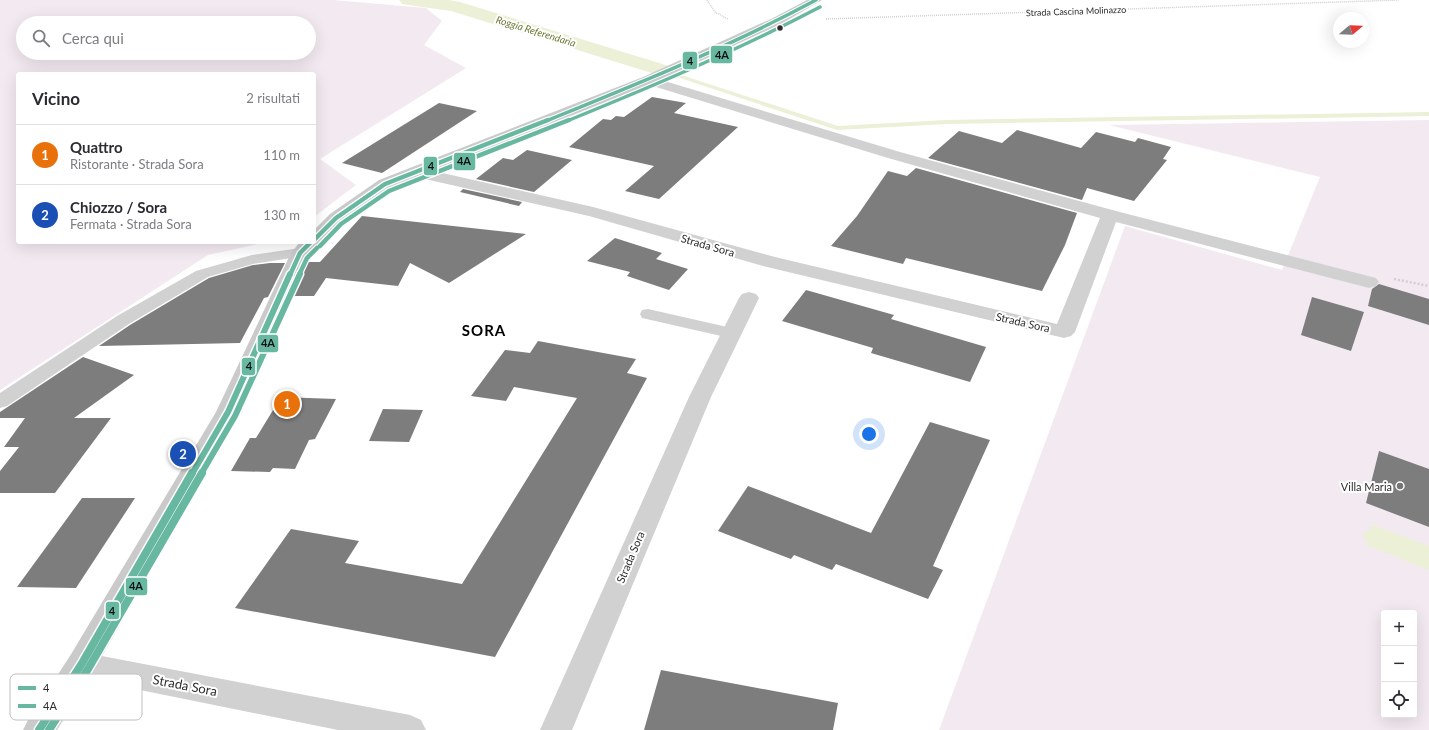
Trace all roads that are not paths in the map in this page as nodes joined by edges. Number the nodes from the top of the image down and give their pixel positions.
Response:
1 (816, 0) edge
2 (648, 80) junction
3 (416, 172) junction
4 (1110, 215) junction
5 (316, 237) edge
6 (308, 245) edge
7 (1369, 282) road end
8 (749, 298) dead end
9 (648, 314) dead end
10 (730, 333) junction
11 (0, 402) edge
12 (81, 665) junction
13 (75, 674) edge
14 (127, 674) edge
15 (142, 677) edge
16 (45, 720) edge
17 (39, 730) edge
18 (410, 730) edge
19 (556, 730) edge

1 - 2 street
2 - 3 street
2 - 4 street
3 - 4 street, Strada Sora
3 - 5 street
4 - 7 street
6 - 11 lane
6 - 12 street
8 - 10 street, Strada Sora
9 - 10 lane
10 - 19 street, Strada Sora
12 - 13 street
12 - 14 street, Strada Sora
15 - 18 street, Strada Sora
16 - 17 street

